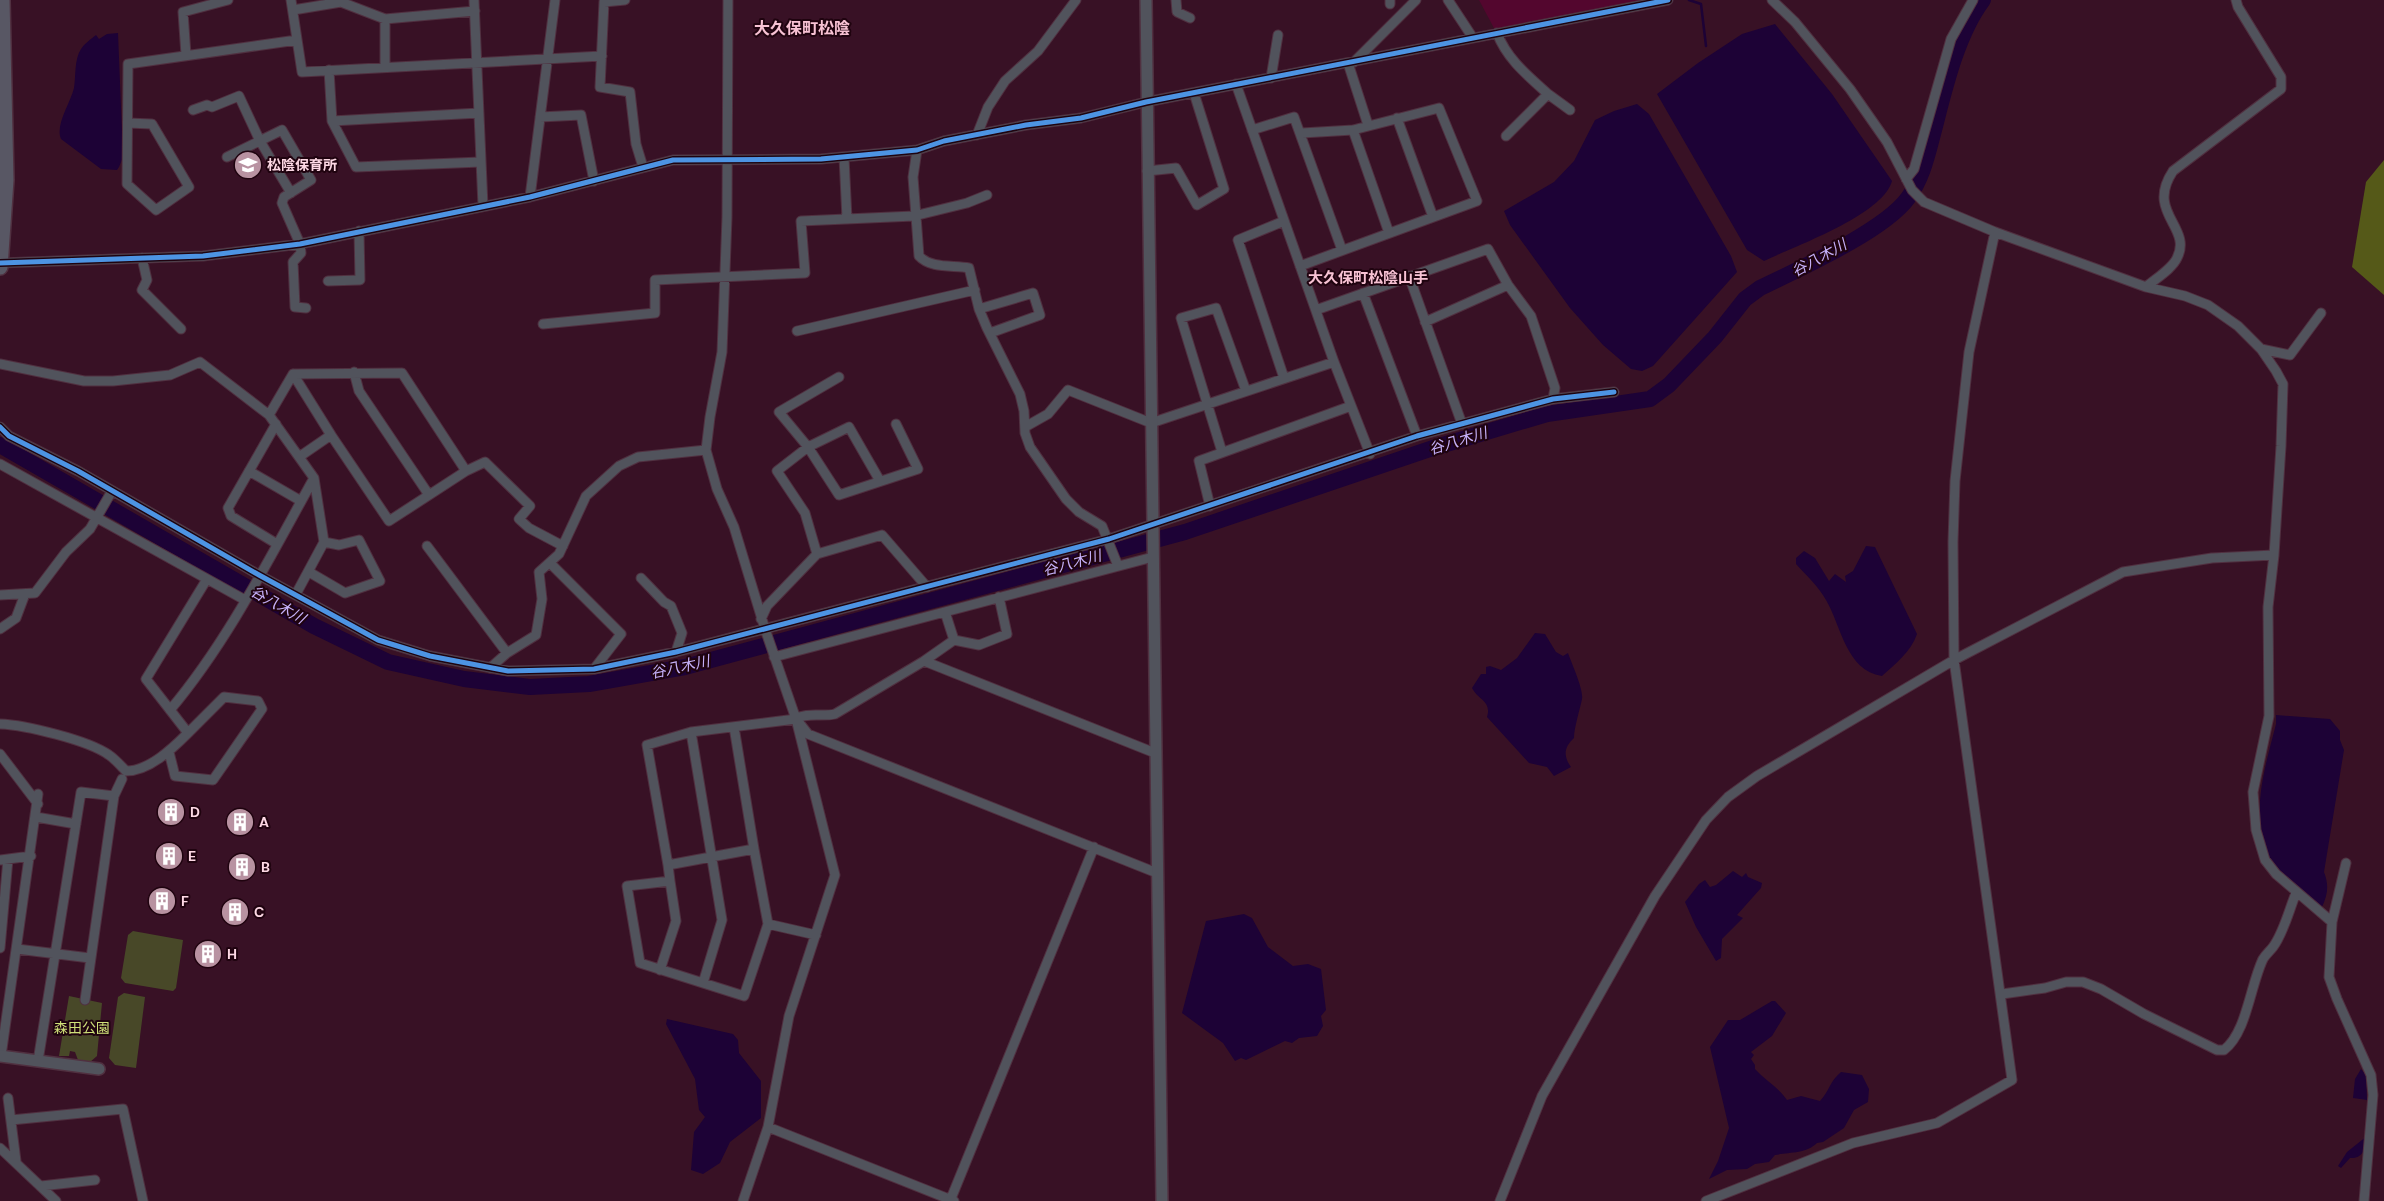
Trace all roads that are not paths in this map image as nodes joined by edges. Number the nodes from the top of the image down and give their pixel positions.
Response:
1 (2, 0) edge
2 (228, 0) edge
3 (291, 0) edge
4 (474, 0) edge
5 (555, 0) edge
6 (625, 0) edge
7 (728, 0) edge
8 (1076, 0) edge
9 (1146, 0) edge
10 (1176, 0) edge
11 (1416, 0) edge
12 (1448, 0) edge
13 (1668, 0) edge
14 (1772, 0) edge
15 (1973, 0) edge
16 (2236, 0) edge
17 (293, 10) junction
18 (475, 11) junction
19 (385, 18) junction
20 (1190, 18) dead end
21 (1497, 33) junction
22 (1278, 35) dead end
23 (1473, 38) junction
24 (297, 40) junction
25 (186, 55) junction
26 (602, 56) junction
27 (547, 59) junction
28 (1351, 62) junction
29 (477, 63) junction
30 (385, 67) junction
31 (330, 70) junction
32 (1271, 78) junction
33 (1236, 84) junction
34 (1194, 93) junction
35 (1548, 94) junction
36 (1146, 102) junction
37 (192, 110) dead end
38 (1570, 110) dead end
39 (479, 113) junction
40 (540, 117) junction
41 (1397, 118) junction
42 (332, 121) junction
43 (128, 124) junction
44 (1368, 125) junction
45 (1252, 130) junction
46 (1353, 130) junction
47 (1302, 133) junction
48 (977, 135) junction
49 (1506, 136) dead end
50 (260, 141) junction
51 (917, 150) junction
52 (227, 157) dead end
53 (844, 157) junction
54 (727, 158) junction
55 (481, 162) junction
56 (643, 167) junction
57 (1147, 171) junction
58 (1906, 179) junction
59 (594, 181) junction
60 (290, 193) junction
61 (987, 195) dead end
62 (530, 197) junction
63 (483, 206) junction
64 (914, 216) junction
65 (1433, 217) junction
66 (847, 219) junction
67 (1284, 221) junction
68 (359, 231) junction
69 (1995, 232) junction
70 (1389, 233) junction
71 (300, 244) junction
72 (1342, 250) junction
73 (142, 258) junction
74 (0, 264) edge
75 (1300, 266) junction
76 (1409, 276) junction
77 (726, 278) junction
78 (328, 281) dead end
79 (1508, 285) junction
80 (2146, 287) junction
81 (975, 290) junction
82 (1363, 293) junction
83 (306, 308) dead end
84 (979, 309) junction
85 (1316, 310) junction
86 (2321, 313) dead end
87 (1425, 322) junction
88 (543, 324) dead end
89 (181, 329) dead end
90 (797, 331) dead end
91 (990, 333) junction
92 (2261, 349) junction
93 (1334, 362) junction
94 (0, 364) edge
95 (354, 372) junction
96 (293, 374) junction
97 (839, 377) dead end
98 (1284, 378) junction
99 (1246, 391) junction
100 (1614, 392) dead end
101 (1553, 399) junction
102 (1207, 404) junction
103 (1351, 406) junction
104 (269, 414) junction
105 (1151, 423) junction
106 (276, 424) junction
107 (896, 424) dead end
108 (1462, 424) junction
109 (0, 427) edge
110 (1025, 428) junction
111 (331, 436) junction
112 (1417, 436) junction
113 (808, 447) junction
114 (706, 450) junction
115 (1222, 452) junction
116 (1370, 454) junction
117 (299, 457) junction
118 (0, 464) edge
119 (249, 471) junction
120 (466, 471) junction
121 (314, 478) junction
122 (880, 482) junction
123 (112, 491) junction
124 (429, 495) junction
125 (301, 501) junction
126 (1210, 506) junction
127 (98, 518) junction
128 (1152, 525) junction
129 (1109, 539) junction
130 (324, 542) junction
131 (277, 544) junction
132 (427, 546) dead end
133 (564, 546) junction
134 (817, 554) junction
135 (2274, 555) junction
136 (1153, 557) junction
137 (550, 562) junction
138 (1118, 566) junction
139 (309, 572) junction
140 (259, 575) junction
141 (641, 578) dead end
142 (207, 579) junction
143 (927, 587) junction
144 (25, 594) junction
145 (296, 594) junction
146 (0, 595) edge
147 (999, 597) junction
148 (245, 600) junction
149 (945, 612) junction
150 (761, 619) junction
151 (764, 629) junction
152 (0, 630) edge
153 (954, 640) junction
154 (507, 652) junction
155 (676, 652) junction
156 (774, 657) junction
157 (1954, 660) junction
158 (924, 661) junction
159 (490, 668) junction
160 (594, 669) junction
161 (170, 710) junction
162 (796, 719) junction
163 (0, 724) edge
164 (734, 727) junction
165 (691, 732) junction
166 (188, 733) junction
167 (169, 752) junction
168 (1155, 753) junction
169 (0, 754) edge
170 (122, 779) dead end
171 (38, 794) dead end
172 (114, 796) junction
173 (38, 804) junction
174 (36, 817) junction
175 (76, 824) junction
176 (1094, 847) junction
177 (754, 849) junction
178 (31, 856) junction
179 (712, 857) junction
180 (4, 859) edge
181 (2346, 863) dead end
182 (668, 865) junction
183 (1156, 872) junction
184 (670, 881) junction
185 (2296, 893) junction
186 (2332, 922) junction
187 (768, 924) junction
188 (816, 935) junction
189 (0, 948) edge
190 (17, 949) junction
191 (55, 954) junction
192 (90, 958) junction
193 (660, 970) junction
194 (703, 983) junction
195 (2002, 994) junction
196 (85, 1000) dead end
197 (4, 1009) edge
198 (1, 1056) edge
199 (38, 1061) junction
200 (99, 1070) dead end
201 (8, 1098) dead end
202 (11, 1120) junction
203 (768, 1127) junction
204 (0, 1148) edge
205 (16, 1161) junction
206 (94, 1180) dead end
207 (40, 1186) junction
208 (56, 1201) edge
209 (143, 1201) edge
210 (743, 1201) edge
211 (951, 1201) edge
212 (1162, 1201) edge
213 (1500, 1201) edge
214 (1706, 1201) edge
215 (2364, 1201) edge

1 - 74 highway
2 - 25 street
3 - 17 street
4 - 18 street
5 - 27 street
6 - 26 street
7 - 54 street
8 - 48 street
9 - 36 street
10 - 20 street
11 - 28 street
12 - 23 street
13 - 21 street
14 - 58 street
15 - 58 street
16 - 80 street
17 - 19 street
17 - 24 street
18 - 19 street
18 - 29 street
19 - 30 street
21 - 23 street
21 - 35 street
22 - 32 street
23 - 28 street
24 - 25 street
24 - 31 street
25 - 43 street
26 - 27 street
26 - 56 street
27 - 29 street
27 - 40 street
28 - 32 street
28 - 44 street
29 - 30 street
29 - 39 street
30 - 31 street
31 - 42 street
32 - 33 street
33 - 34 street
33 - 45 street
34 - 36 street
34 - 57 street
35 - 38 street
35 - 49 street
36 - 48 street
36 - 57 street
37 - 50 street
39 - 42 street
39 - 55 street
40 - 59 street
40 - 62 street
41 - 44 street
41 - 65 street
41 - 65 street
42 - 55 street
43 - 43 street
44 - 46 street
45 - 47 street
45 - 67 street
46 - 47 street
46 - 70 street
47 - 72 street
48 - 51 street
50 - 52 street
50 - 60 street
50 - 60 street
51 - 53 street
51 - 64 street
53 - 54 street
53 - 66 street
54 - 56 street
54 - 77 street
55 - 63 street
56 - 59 street
57 - 105 street
58 - 69 street
59 - 62 street
60 - 71 street
61 - 64 street
62 - 63 street
63 - 68 street
64 - 66 street
64 - 81 street
65 - 70 street
66 - 77 street
67 - 75 street
67 - 98 street
68 - 71 street
68 - 78 street
69 - 80 street
69 - 157 street
70 - 72 street
71 - 73 street
71 - 83 street
72 - 75 street
73 - 74 street
73 - 89 street
75 - 85 street
76 - 79 street
76 - 82 street
76 - 87 street
77 - 88 street
77 - 114 street
79 - 87 street
79 - 101 street
80 - 92 street
81 - 84 street
81 - 90 street
82 - 85 street
82 - 112 street
84 - 91 street
84 - 91 street
85 - 93 street
86 - 92 street
87 - 108 street
91 - 110 street
92 - 135 street
93 - 98 street
93 - 103 street
94 - 104 street
95 - 96 street
95 - 120 street
95 - 124 street
96 - 104 street
96 - 111 street
97 - 113 street
98 - 99 street
99 - 102 street
99 - 102 street
100 - 101 street
101 - 108 street
102 - 105 street
102 - 115 street
103 - 115 street
103 - 116 street
104 - 106 street
105 - 110 street
105 - 128 street
106 - 117 street
106 - 119 street
107 - 122 street
108 - 112 street
109 - 123 street
110 - 129 street
111 - 117 street
111 - 124 street
112 - 116 street
113 - 122 street
113 - 122 street
113 - 134 street
114 - 133 street
114 - 150 street
115 - 126 street
116 - 126 street
117 - 121 street
118 - 127 street
119 - 125 street
119 - 131 street
120 - 124 street
120 - 133 street
121 - 125 street
121 - 130 street
123 - 127 street
123 - 140 street
125 - 131 street
126 - 128 street
127 - 142 street
127 - 144 street
128 - 129 street
128 - 136 street
129 - 138 street
129 - 143 street
130 - 139 street
130 - 139 street
131 - 140 street
132 - 154 street
133 - 137 street
134 - 143 street
134 - 150 street
135 - 157 street
135 - 185 street
136 - 138 street
136 - 168 street
137 - 154 street
137 - 160 street
138 - 147 street
139 - 145 street
140 - 145 street
140 - 148 street
141 - 155 street
142 - 148 street
142 - 161 street
143 - 151 street
144 - 146 street
144 - 152 street
145 - 159 street
147 - 149 street
147 - 153 street
148 - 161 street
149 - 153 street
149 - 156 street
150 - 151 street
151 - 155 street
151 - 156 street
153 - 158 street
154 - 159 street
155 - 160 street
156 - 162 street
157 - 195 street
157 - 213 street
158 - 162 street
158 - 168 street
159 - 160 street
161 - 166 street
162 - 164 street
162 - 176 street
162 - 188 street
163 - 167 street
164 - 165 street
164 - 177 street
165 - 179 street
165 - 182 street
166 - 167 street
166 - 167 street
168 - 183 street
169 - 173 street
170 - 172 street
171 - 173 street
172 - 175 street
172 - 192 street
173 - 174 street
174 - 175 street
174 - 178 street
175 - 191 street
176 - 183 street
176 - 211 street
177 - 179 street
177 - 187 street
178 - 180 street
178 - 190 street
179 - 182 street
179 - 194 street
180 - 189 street
181 - 186 street
182 - 184 street
183 - 212 street
184 - 193 street
184 - 193 street
185 - 186 street
185 - 195 street
186 - 215 street
187 - 188 street
187 - 194 street
188 - 203 street
190 - 191 street
190 - 197 street
191 - 192 street
191 - 199 street
192 - 196 street
193 - 194 street
195 - 214 street
197 - 198 street
198 - 199 street
199 - 200 street
201 - 202 street
202 - 205 street
202 - 209 street
203 - 210 street
203 - 211 street
204 - 205 street
205 - 207 street
206 - 207 street
207 - 208 street

